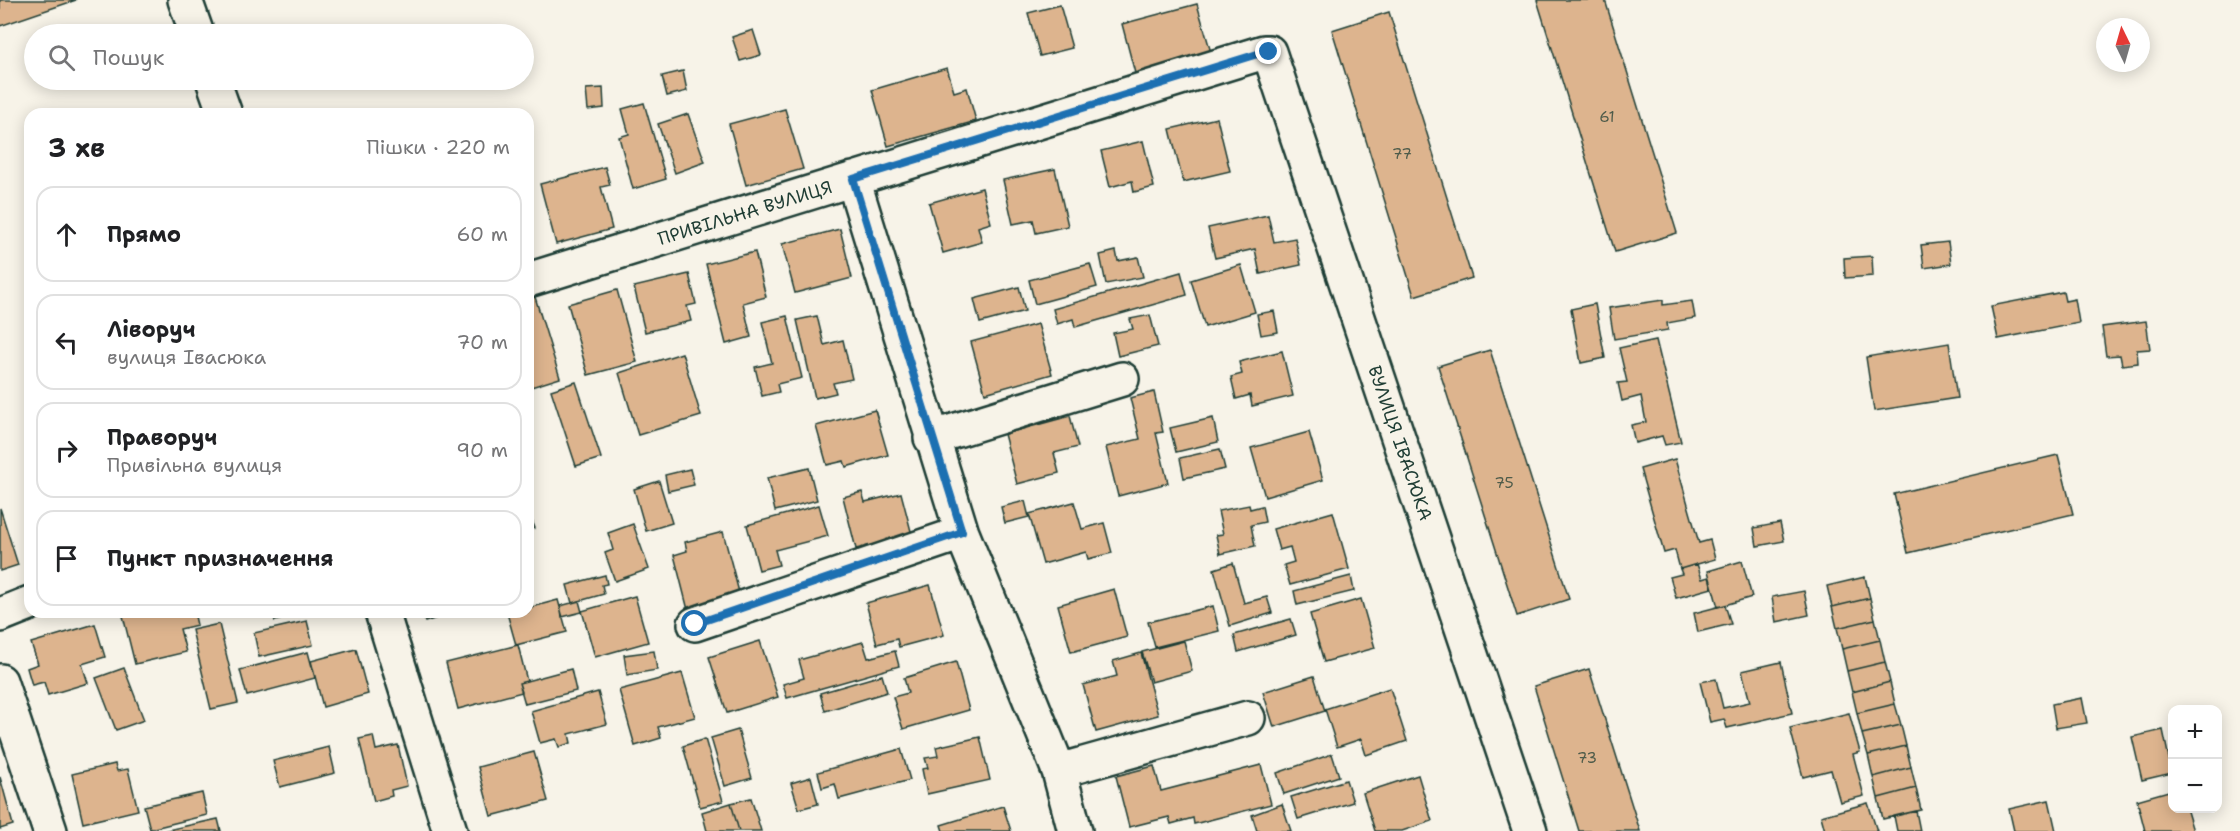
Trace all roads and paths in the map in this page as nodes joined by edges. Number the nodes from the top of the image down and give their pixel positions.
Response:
1 (185, 0) edge
2 (193, 24) edge
3 (1270, 55) joint
4 (217, 90) edge
5 (223, 108) edge
6 (853, 179) junction
7 (534, 278) edge
8 (1122, 379) dead end
9 (932, 438) junction
10 (962, 532) junction
11 (24, 605) edge
12 (0, 615) edge
13 (384, 618) edge
14 (695, 624) dead end
15 (0, 681) edge
16 (1248, 718) dead end
17 (1059, 771) junction
18 (50, 831) edge
19 (450, 831) edge
20 (1075, 831) edge
21 (1530, 831) edge

1 - 2 street
3 - 6 street, ПРИВІЛЬНА ВУЛИЦЯ
3 - 21 street, ВУЛИЦЯ ІВАСЮКА
4 - 5 street
6 - 7 street, ПРИВІЛЬНА ВУЛИЦЯ
6 - 9 street
8 - 9 street
9 - 10 street
10 - 14 street
10 - 17 street
11 - 12 street
13 - 19 street
15 - 18 street
16 - 17 street
17 - 20 street

